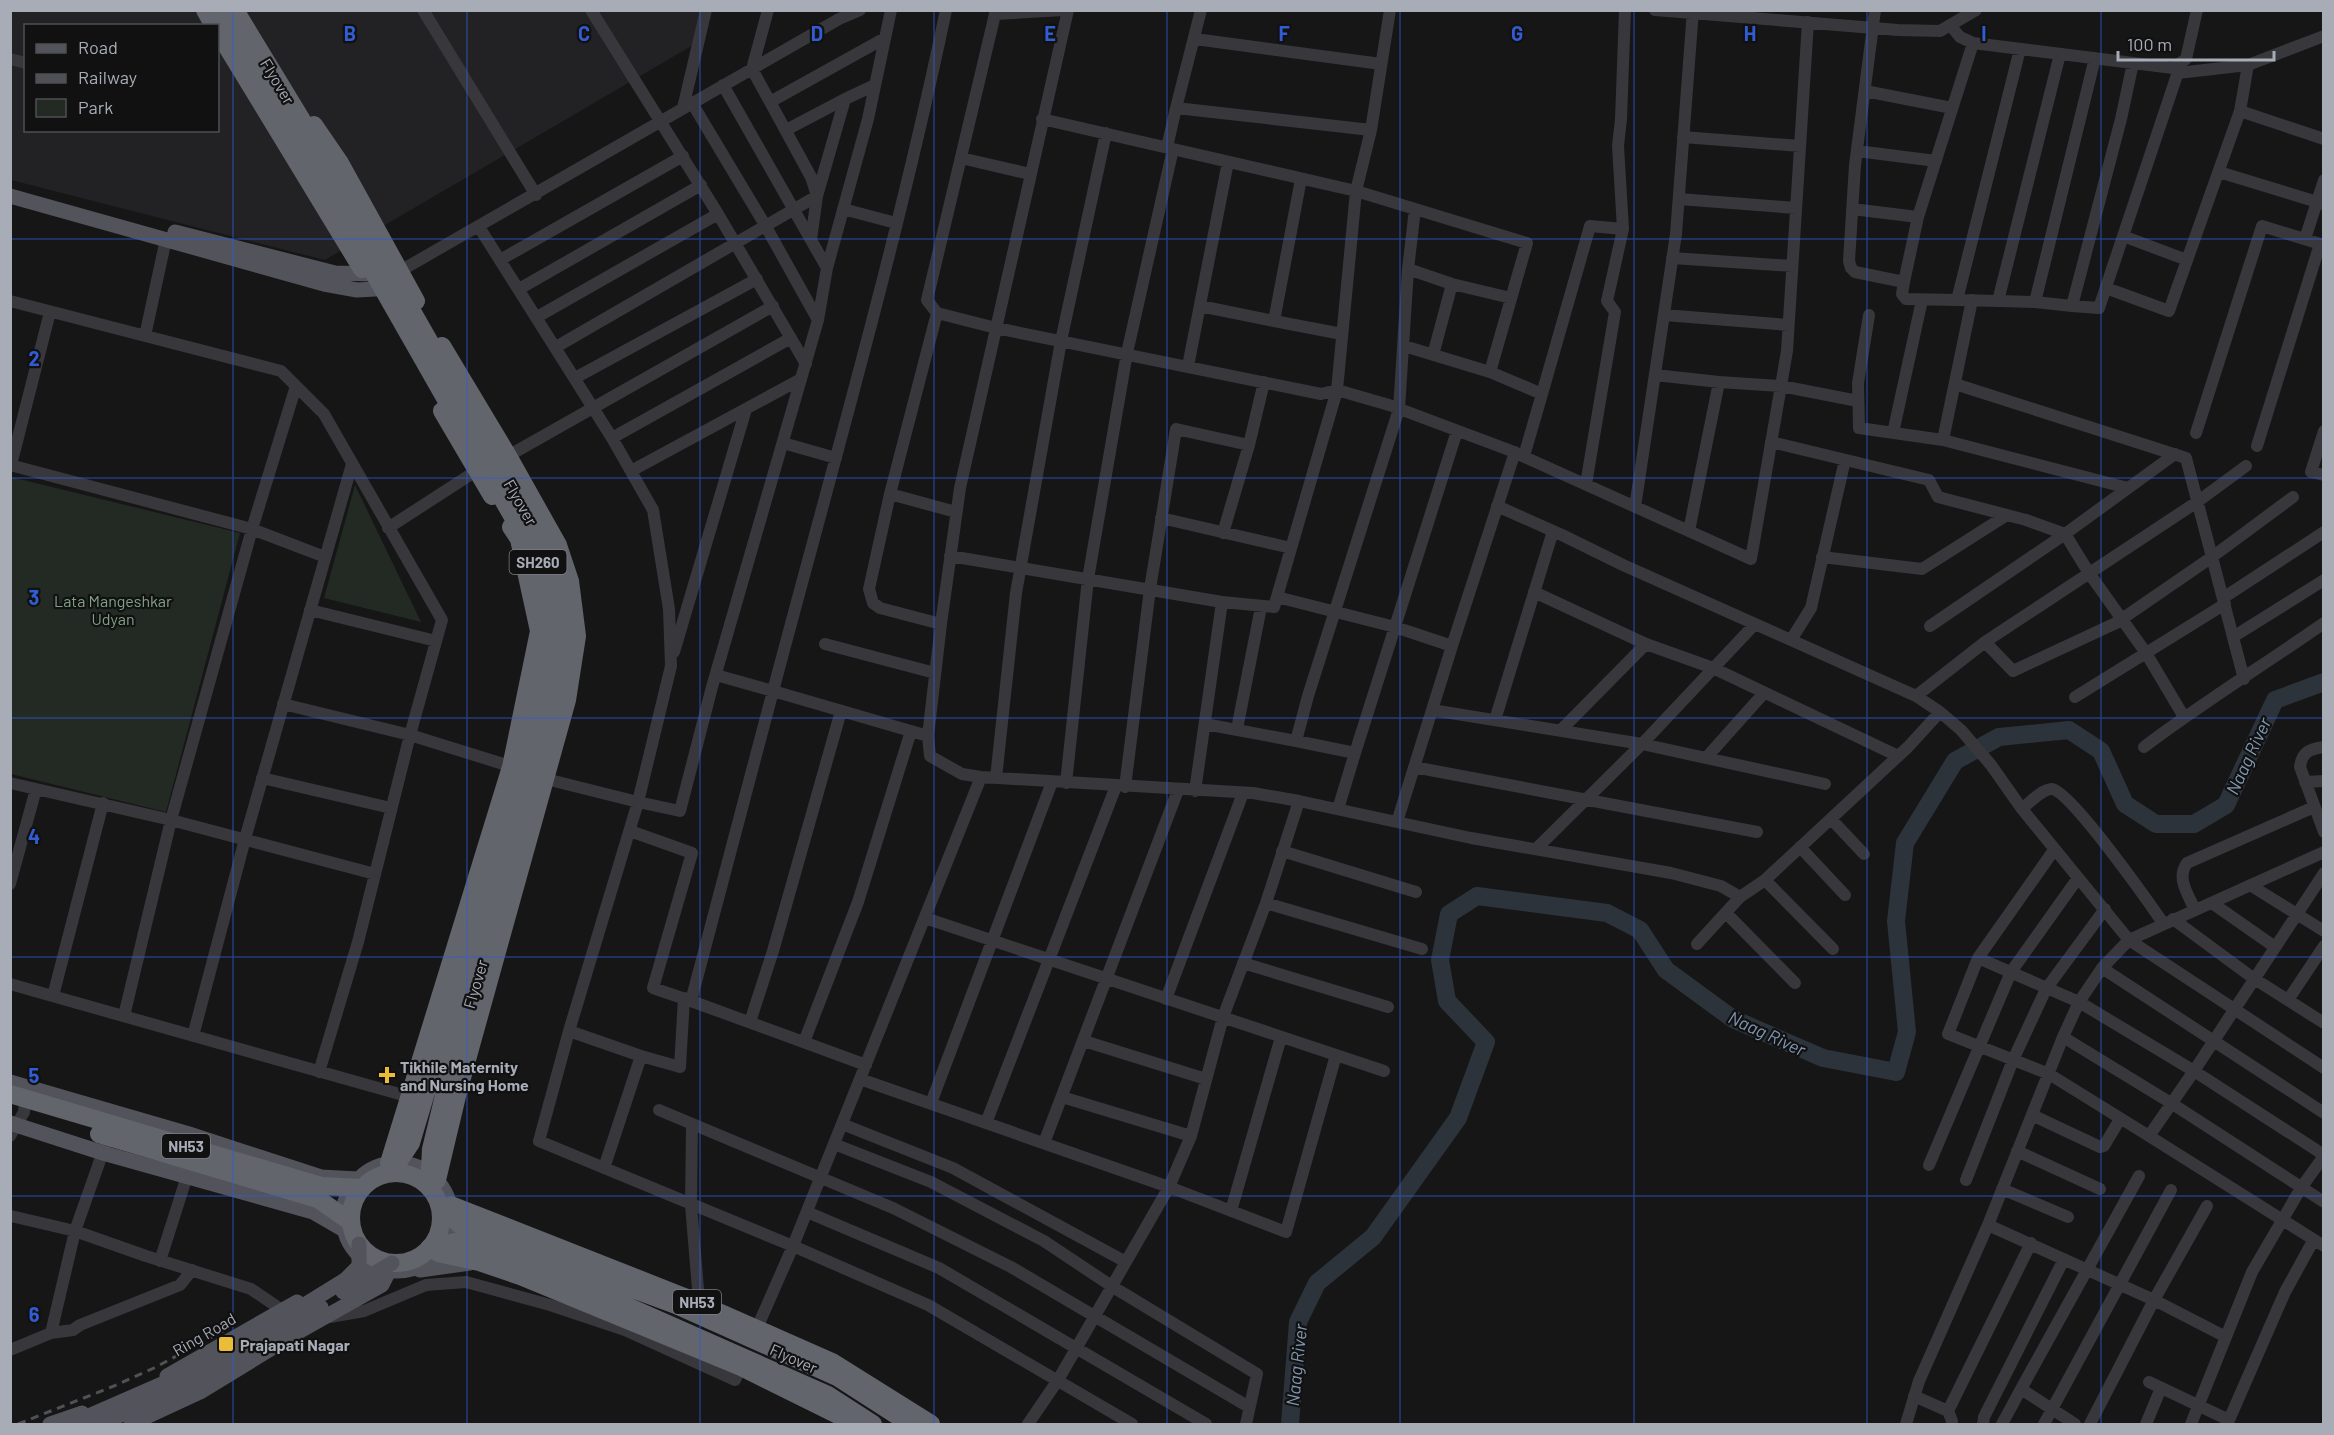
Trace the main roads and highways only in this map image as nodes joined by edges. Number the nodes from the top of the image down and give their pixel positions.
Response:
1 (205, 10) edge
2 (219, 10) edge
3 (235, 10) edge
4 (245, 10) edge
5 (213, 24) edge
6 (219, 34) edge
7 (10, 186) edge
8 (10, 196) edge
9 (404, 279) junction
10 (370, 283) junction
11 (10, 1082) edge
12 (19, 1090) edge
13 (12, 1122) edge
14 (390, 1168) junction
15 (360, 1183) junction
16 (433, 1183) junction
17 (445, 1206) junction
18 (347, 1226) junction
19 (357, 1248) junction
20 (434, 1250) junction
21 (571, 1254) junction
22 (479, 1262) junction
23 (388, 1273) junction
24 (557, 1292) junction
25 (136, 1424) edge
26 (51, 1425) edge
27 (70, 1425) edge
28 (99, 1425) edge
29 (856, 1425) edge
30 (873, 1425) edge
31 (910, 1425) edge
32 (931, 1425) edge

1 - 5 highway
2 - 14 highway, Flyover / SH260, bridge
3 - 16 highway, Flyover, bridge
4 - 9 highway
6 - 10 highway, SH260
7 - 10 main road
8 - 10 main road
9 - 10 main road
9 - 16 highway
10 - 14 highway, SH260
11 - 12 main road, NH53
12 - 15 main road, NH53
12 - 15 highway, NH53, bridge
13 - 18 main road, NH53
13 - 18 highway, bridge
14 - 15 highway
14 - 16 highway
15 - 18 highway
16 - 17 highway, Flyover / NH53
17 - 20 highway
17 - 21 highway, NH53
17 - 31 highway, Flyover / NH53, bridge
18 - 19 highway
19 - 23 highway
19 - 26 main road, Ring Road
19 - 27 main road, Ring Road, bridge
20 - 22 highway, NH53
20 - 23 highway, Flyover / NH53
20 - 30 highway, Flyover / NH53, bridge
21 - 24 highway
21 - 32 highway, NH53
22 - 23 main road
22 - 24 highway, NH53
23 - 25 main road
23 - 28 main road, bridge
24 - 29 highway, NH53

